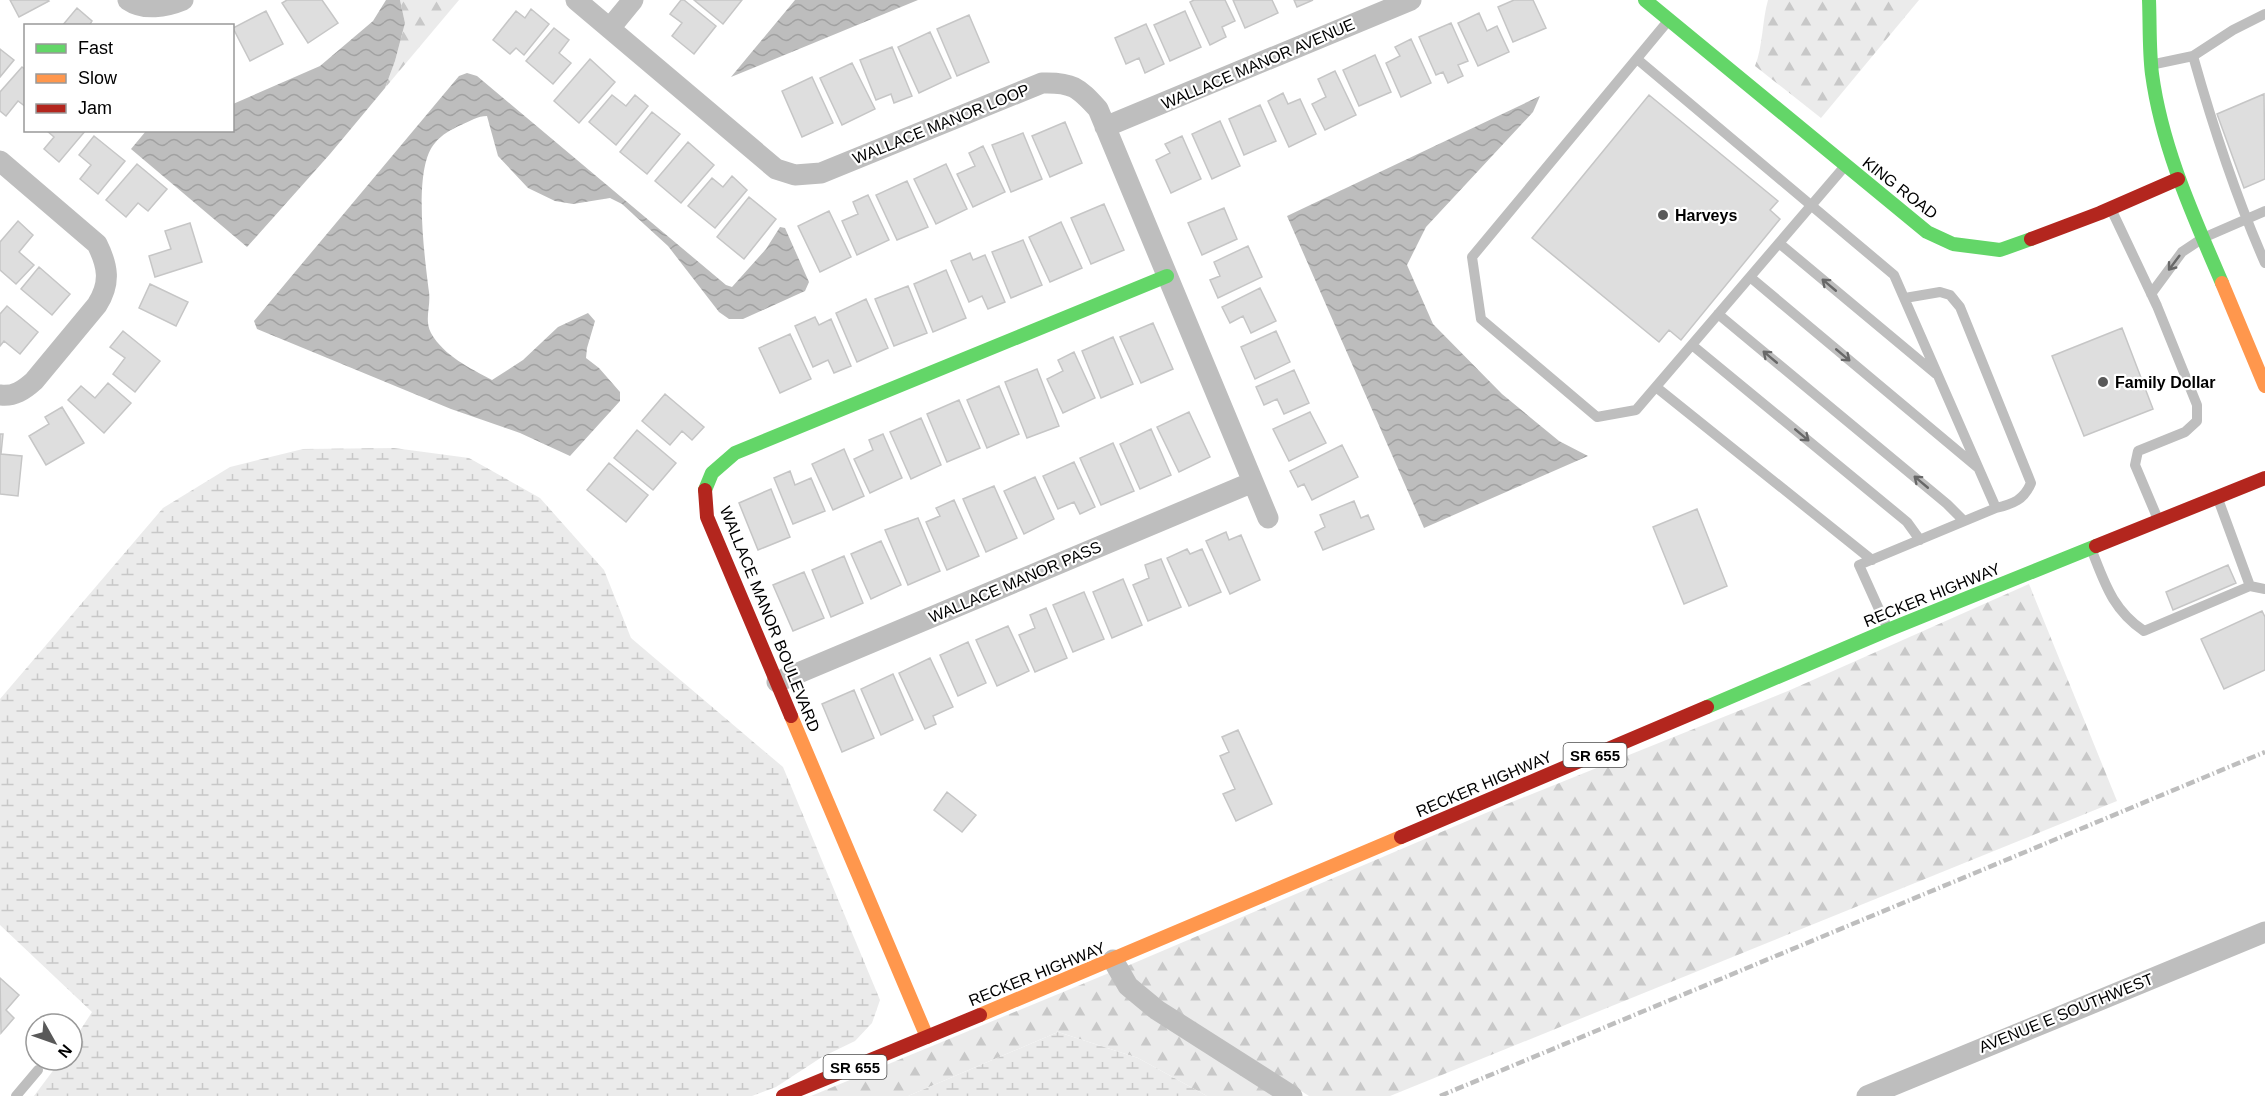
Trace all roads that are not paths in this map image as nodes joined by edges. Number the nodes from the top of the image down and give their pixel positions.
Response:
1 (128, 0) edge
2 (183, 0) edge
3 (576, 0) edge
4 (633, 0) edge
5 (1645, 0) edge
6 (2149, 0) edge
7 (1402, 2) edge
8 (2265, 14) edge
9 (1669, 20) junction
10 (610, 28) junction
11 (2193, 56) junction
12 (1637, 59) junction
13 (2151, 65) junction
14 (1105, 127) junction
15 (0, 161) edge
16 (1845, 166) junction
17 (2178, 179) junction
18 (1811, 205) junction
19 (2111, 208) junction
20 (2265, 211) edge
21 (2246, 219) junction
22 (2203, 238) junction
23 (1779, 243) junction
24 (2265, 263) edge
25 (1167, 276) junction
26 (1750, 277) junction
27 (2151, 294) junction
28 (1905, 298) junction
29 (1718, 314) junction
30 (1692, 345) junction
31 (1939, 376) junction
32 (2265, 386) edge
33 (1656, 387) junction
34 (0, 395) edge
35 (1979, 468) junction
36 (2265, 478) edge
37 (1253, 482) junction
38 (2217, 497) junction
39 (1996, 508) junction
40 (1268, 518) dead end
41 (1964, 521) junction
42 (2158, 521) junction
43 (1920, 540) junction
44 (2090, 548) junction
45 (1872, 560) junction
46 (2250, 586) junction
47 (2265, 589) edge
48 (1888, 630) junction
49 (777, 682) junction
50 (2265, 932) edge
51 (1113, 960) junction
52 (927, 1037) junction
53 (36, 1072) edge
54 (16, 1096) edge
55 (783, 1096) edge
56 (1292, 1096) edge
57 (1867, 1096) edge

1 - 2 street
3 - 10 street, WALLACE MANOR LOOP
4 - 10 street
5 - 9 street, KING ROAD
6 - 13 street
7 - 14 street, WALLACE MANOR AVENUE
8 - 11 lane
9 - 12 lane
9 - 16 street, KING ROAD
10 - 14 street, WALLACE MANOR LOOP
11 - 13 lane
11 - 21 lane
12 - 18 lane
12 - 33 lane
13 - 17 street
14 - 25 street, WALLACE MANOR LOOP
15 - 34 street
16 - 18 lane
16 - 19 street, KING ROAD
17 - 19 street, KING ROAD
17 - 22 street
18 - 23 lane
18 - 28 lane
19 - 27 lane
20 - 21 lane
21 - 22 lane
21 - 24 lane
22 -> 27 lane
22 - 32 street
23 - 26 lane
31 -> 23 lane
25 - 37 street, WALLACE MANOR LOOP
25 - 49 street, WALLACE MANOR BOULEVARD
26 - 29 lane
26 -> 35 lane
27 - 42 lane
28 - 31 lane
28 - 39 lane
29 - 30 lane
41 -> 29 lane
30 - 33 lane
30 -> 43 lane
31 - 35 lane
33 - 45 lane
35 - 39 lane
36 - 38 street, RECKER HIGHWAY / SR 655
37 - 40 street, WALLACE MANOR LOOP
37 - 49 street, WALLACE MANOR PASS
38 - 42 street, RECKER HIGHWAY / SR 655
38 - 46 lane
39 - 41 lane
41 - 43 lane
42 - 44 street, RECKER HIGHWAY / SR 655
43 - 45 lane
44 - 46 lane
44 - 48 street, RECKER HIGHWAY / SR 655
45 - 48 lane
46 - 47 lane
48 - 51 street, RECKER HIGHWAY / SR 655
49 - 52 street, WALLACE MANOR BOULEVARD
50 - 57 street, AVENUE E SOUTHWEST
51 - 52 street, RECKER HIGHWAY / SR 655
51 - 56 street
52 - 55 street, RECKER HIGHWAY / SR 655
53 - 54 lane

